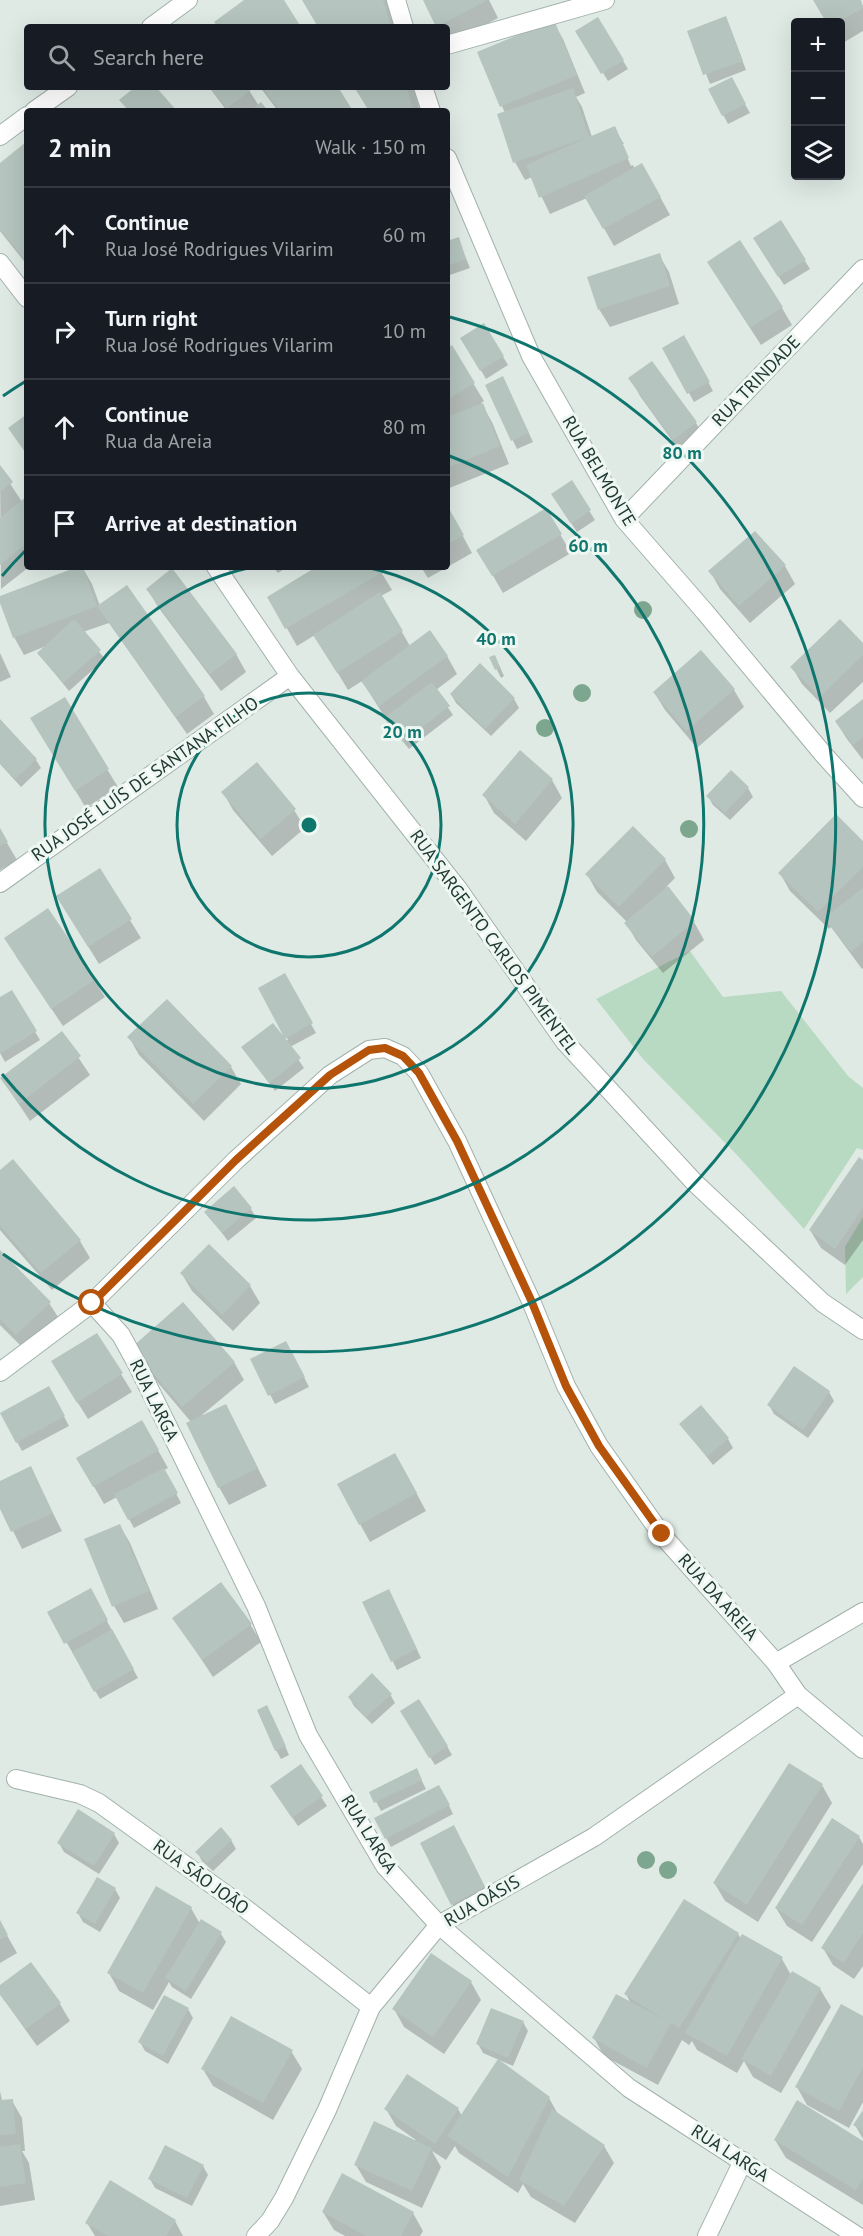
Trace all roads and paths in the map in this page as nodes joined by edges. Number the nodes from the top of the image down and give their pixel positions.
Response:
1 (188, 0) edge
2 (396, 0) edge
3 (606, 0) edge
4 (155, 24) edge
5 (403, 24) edge
6 (450, 44) edge
7 (64, 90) edge
8 (424, 90) edge
9 (38, 108) edge
10 (430, 108) edge
11 (24, 118) edge
12 (0, 136) edge
13 (450, 165) edge
14 (0, 263) edge
15 (863, 269) edge
16 (24, 294) edge
17 (624, 519) junction
18 (218, 570) edge
19 (290, 676) junction
20 (863, 798) edge
21 (0, 883) edge
22 (92, 1303) junction
23 (863, 1330) edge
24 (0, 1372) edge
25 (863, 1612) edge
26 (776, 1663) junction
27 (798, 1695) junction
28 (863, 1749) edge
29 (16, 1779) dead end
30 (439, 1925) junction
31 (371, 2007) junction
32 (743, 2161) junction
33 (256, 2236) edge
34 (707, 2236) edge
35 (857, 2236) edge

1 - 4 street
2 - 5 street
3 - 6 street
7 - 9 street
8 - 10 street
11 - 12 street
13 - 17 street, RUA BELMONTE
14 - 16 street
15 - 17 street, RUA TRINDADE
17 - 20 street, RUA BELMONTE
18 - 19 street, RUA SARGENTO CARLOS PIMENTEL
19 - 21 street, RUA JOSÉ LUÍS DE SANTANA FILHO
19 - 23 street, RUA SARGENTO CARLOS PIMENTEL
22 - 24 street, RUA DA AREIA
22 - 26 street, RUA DA AREIA
22 - 30 street, RUA LARGA
25 - 26 street
26 - 27 street, RUA DA AREIA
27 - 28 street, RUA DA AREIA
27 - 30 street, RUA OÁSIS
29 - 31 street, RUA SÃO JOÃO
30 - 31 street, RUA OÁSIS
30 - 32 street, RUA LARGA
31 - 33 street, RUA OÁSIS
32 - 34 street
32 - 35 street, RUA LARGA

